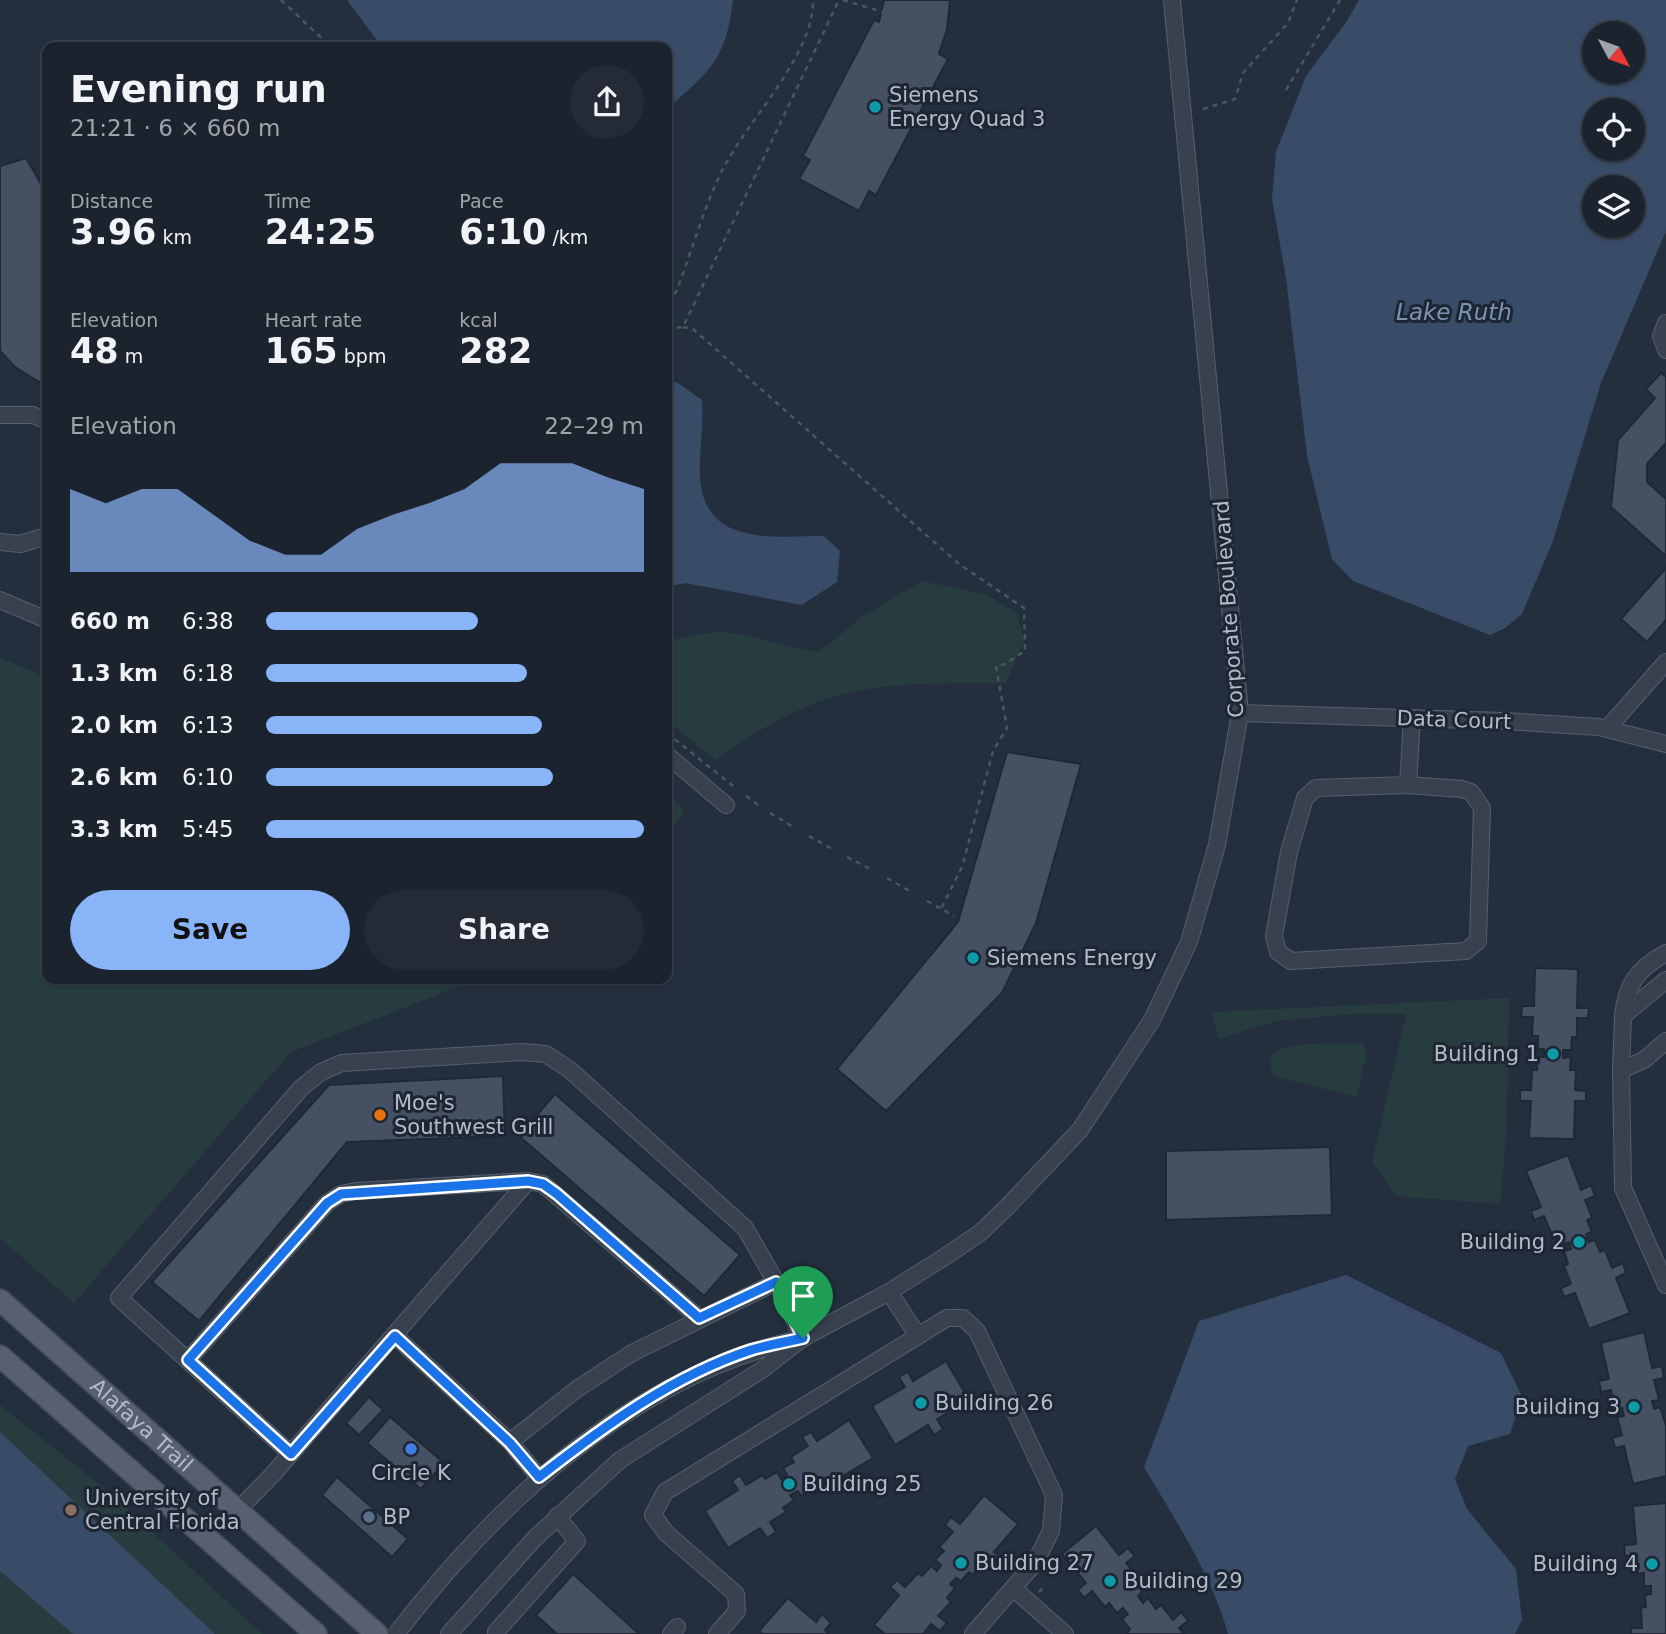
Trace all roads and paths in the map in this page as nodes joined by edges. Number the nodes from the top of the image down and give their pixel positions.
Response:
1 (281, 0) edge
2 (813, 0) edge
3 (841, 0) edge
4 (1172, 0) edge
5 (1297, 0) edge
6 (1340, 0) edge
7 (883, 12) dead end
8 (326, 42) edge
9 (1286, 90) dead end
10 (1203, 109) dead end
11 (672, 296) edge
12 (1666, 323) edge
13 (683, 327) junction
14 (672, 328) edge
15 (1666, 350) edge
16 (0, 415) edge
17 (42, 419) edge
18 (42, 537) edge
19 (0, 542) edge
20 (0, 600) edge
21 (42, 618) edge
22 (1666, 662) edge
23 (1240, 713) junction
24 (1412, 718) junction
25 (1607, 729) junction
26 (672, 737) edge
27 (1666, 744) edge
28 (672, 759) edge
29 (1408, 785) junction
30 (733, 786) dead end
31 (746, 796) dead end
32 (726, 805) dead end
33 (761, 807) dead end
34 (770, 813) dead end
35 (795, 828) dead end
36 (809, 836) dead end
37 (834, 850) dead end
38 (847, 857) dead end
39 (874, 871) dead end
40 (887, 878) dead end
41 (913, 893) dead end
42 (927, 901) dead end
43 (941, 909) junction
44 (954, 916) dead end
45 (1666, 953) edge
46 (1666, 980) edge
47 (1623, 1016) junction
48 (1666, 1041) edge
49 (1620, 1070) junction
50 (528, 1181) junction
51 (776, 1282) junction
52 (1666, 1285) edge
53 (889, 1292) junction
54 (0, 1300) edge
55 (699, 1318) junction
56 (395, 1336) junction
57 (918, 1336) junction
58 (803, 1338) junction
59 (0, 1356) edge
60 (188, 1360) junction
61 (510, 1443) junction
62 (291, 1454) junction
63 (539, 1477) junction
64 (237, 1511) junction
65 (557, 1516) junction
66 (1013, 1588) junction
67 (496, 1632) dead end
68 (316, 1634) edge
69 (377, 1634) edge
70 (396, 1634) edge
71 (449, 1634) edge
72 (717, 1634) edge
73 (973, 1634) edge
74 (1065, 1634) edge

1 - 8 path
2 - 11 path
3 - 7 path
3 - 13 path
4 - 23 street, Corporate Boulevard
5 - 10 path
6 - 9 path
12 - 15 street
13 - 14 path
13 - 43 path
16 - 17 street
18 - 19 street
20 - 21 street
22 - 25 street
23 - 24 street, Data Court
23 - 53 street, Corporate Boulevard
24 - 25 street, Data Court
24 - 29 street
25 - 27 street, Data Court
26 - 30 path
28 - 32 street
29 - 29 street
31 - 33 path
34 - 35 path
36 - 37 path
38 - 39 path
40 - 41 path
42 - 43 path
43 - 44 path
45 - 47 street
46 - 47 street
47 - 49 street
48 - 49 street
49 - 52 street
50 - 55 street
50 - 56 street
50 - 60 street
51 - 55 street
51 - 58 street
51 - 60 street
53 - 57 street
53 - 58 street, Corporate Boulevard
54 - 64 main road, Alafaya Trail
55 - 61 street
56 - 61 street
56 - 62 street
57 - 66 street
57 - 72 street
58 - 63 street, Corporate Boulevard
58 - 65 street, Corporate Boulevard
59 - 68 main road, Alafaya Trail
60 - 62 street
61 - 63 street
62 - 64 street
63 - 70 street, Corporate Boulevard
64 - 69 main road, Alafaya Trail
65 - 67 street
65 - 71 street, Corporate Boulevard
66 - 73 street
66 - 74 street

